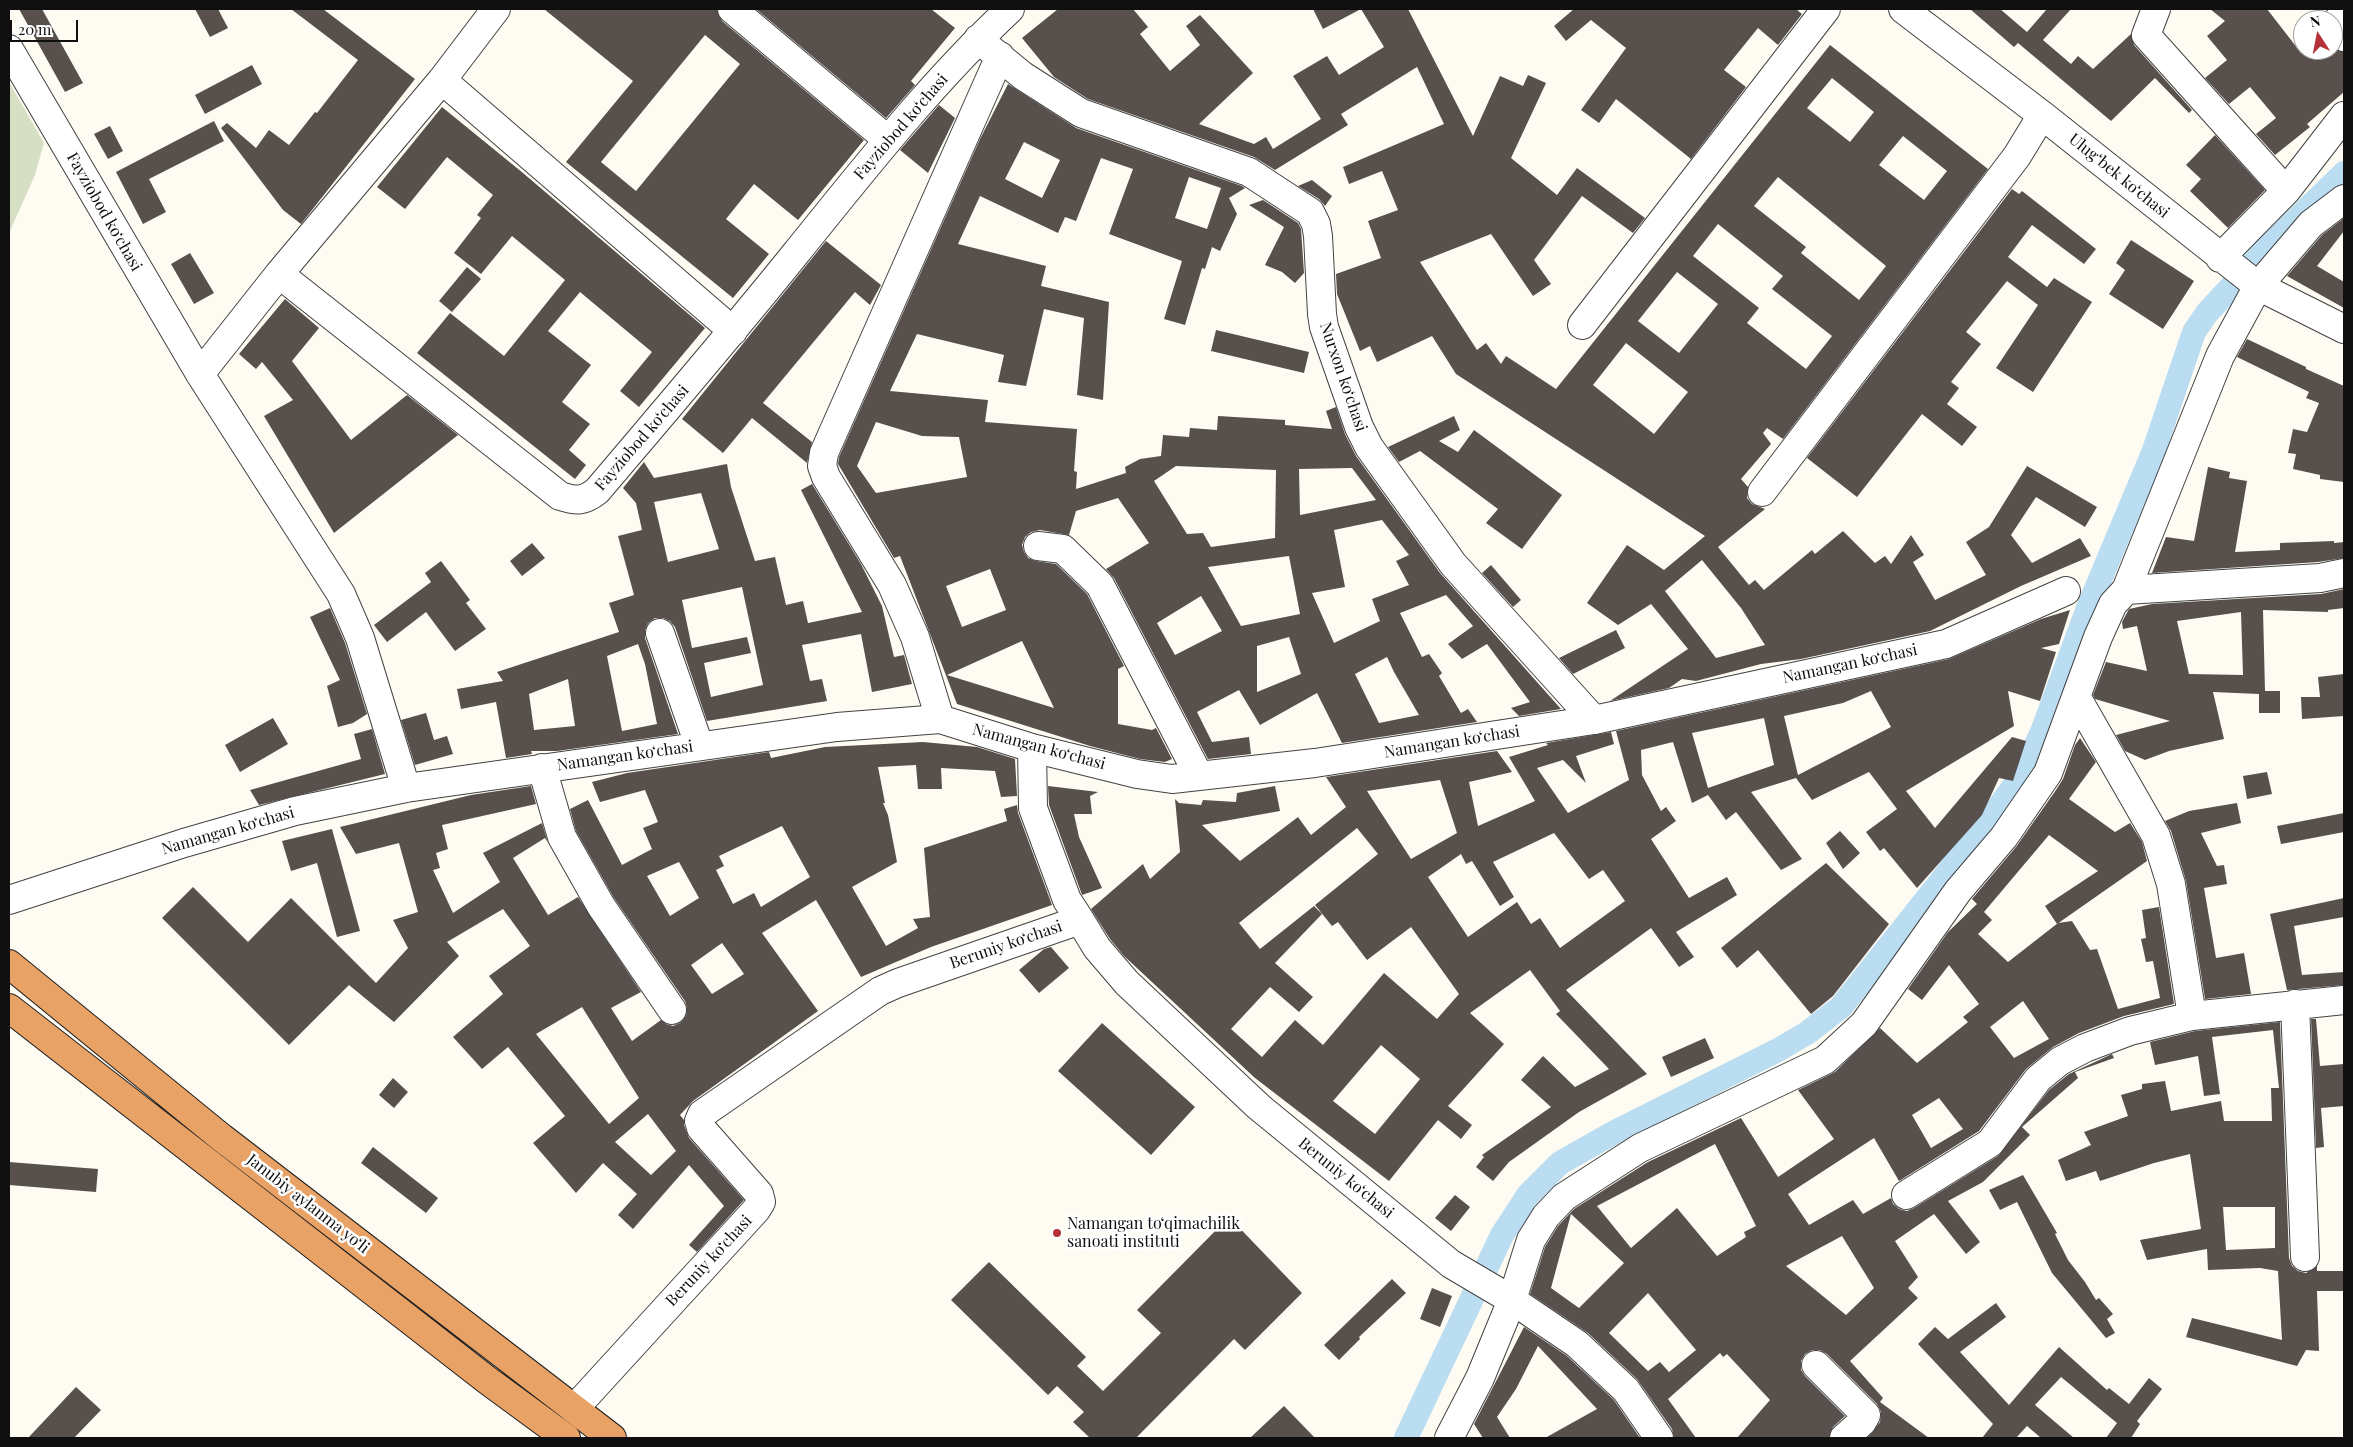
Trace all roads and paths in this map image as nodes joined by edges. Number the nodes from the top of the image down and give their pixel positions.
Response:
1 (496, 9) edge
2 (732, 9) edge
3 (1010, 9) edge
4 (1826, 9) edge
5 (1903, 9) edge
6 (2156, 9) edge
7 (2344, 16) edge
8 (2344, 37) edge
9 (978, 38) junction
10 (9, 49) edge
11 (1000, 56) junction
12 (442, 80) junction
13 (2042, 115) junction
14 (2344, 116) edge
15 (888, 140) junction
16 (2286, 191) junction
17 (2344, 199) edge
18 (2220, 258) junction
19 (280, 274) junction
20 (2258, 286) junction
21 (1582, 325) dead end
22 (2344, 329) edge
23 (733, 331) junction
24 (200, 374) junction
25 (1762, 492) dead end
26 (1038, 546) dead end
27 (2344, 573) edge
28 (2126, 590) junction
29 (2066, 591) dead end
30 (660, 634) dead end
31 (2077, 698) junction
32 (940, 719) junction
33 (1594, 720) junction
34 (699, 745) junction
35 (1032, 748) junction
36 (542, 768) junction
37 (1199, 776) junction
38 (406, 788) junction
39 (9, 900) edge
40 (1080, 920) junction
41 (9, 964) edge
42 (2344, 1000) edge
43 (2295, 1004) junction
44 (9, 1008) edge
45 (672, 1010) dead end
46 (2192, 1016) junction
47 (1906, 1195) dead end
48 (2305, 1257) dead end
49 (1503, 1296) junction
50 (1816, 1365) dead end
51 (574, 1409) junction
52 (566, 1438) edge
53 (612, 1438) edge
54 (1449, 1438) edge
55 (1659, 1438) edge
56 (1844, 1438) edge

1 - 12 street
2 - 15 street
3 - 9 street, Fayziobod koʻchasi
4 - 21 street
5 - 13 street, Ulugʻbek koʻchasi
6 - 16 street
7 - 8 street
9 - 11 street, Nurxon koʻchasi
9 - 15 street, Fayziobod koʻchasi
10 - 24 street, Fayziobod koʻchasi
11 - 32 street
11 - 33 street, Nurxon koʻchasi
12 - 19 street
12 - 23 street
13 - 18 street, Ulugʻbek koʻchasi
13 - 25 street
14 - 16 street
15 - 23 street, Fayziobod koʻchasi
16 - 18 street
17 - 20 street
18 - 20 street, Ulugʻbek koʻchasi
19 - 23 street, Fayziobod koʻchasi
19 - 24 street
20 - 22 street, Ulugʻbek koʻchasi
20 - 28 street
24 - 38 street, Fayziobod koʻchasi
26 - 37 street
27 - 28 street
28 - 31 street
29 - 33 street, Namangan koʻchasi
30 - 34 street
31 - 46 street
31 - 49 street
32 - 34 street, Namangan koʻchasi
32 - 35 street, Namangan koʻchasi
33 - 37 street, Namangan koʻchasi
34 - 36 street, Namangan koʻchasi
35 - 37 street, Namangan koʻchasi
35 - 40 street
36 - 38 street, Namangan koʻchasi
36 - 45 street
38 - 39 street, Namangan koʻchasi
40 - 49 street, Beruniy koʻchasi
40 - 51 street, Beruniy koʻchasi
41 - 51 highway, Janubiy aylanma yoʻli
42 - 43 street
43 - 46 street
43 - 48 street
44 - 52 highway, Janubiy aylanma yoʻli
46 - 47 street
49 - 54 street
49 - 55 street, Beruniy koʻchasi
50 - 56 street
51 - 53 highway, Janubiy aylanma yoʻli

